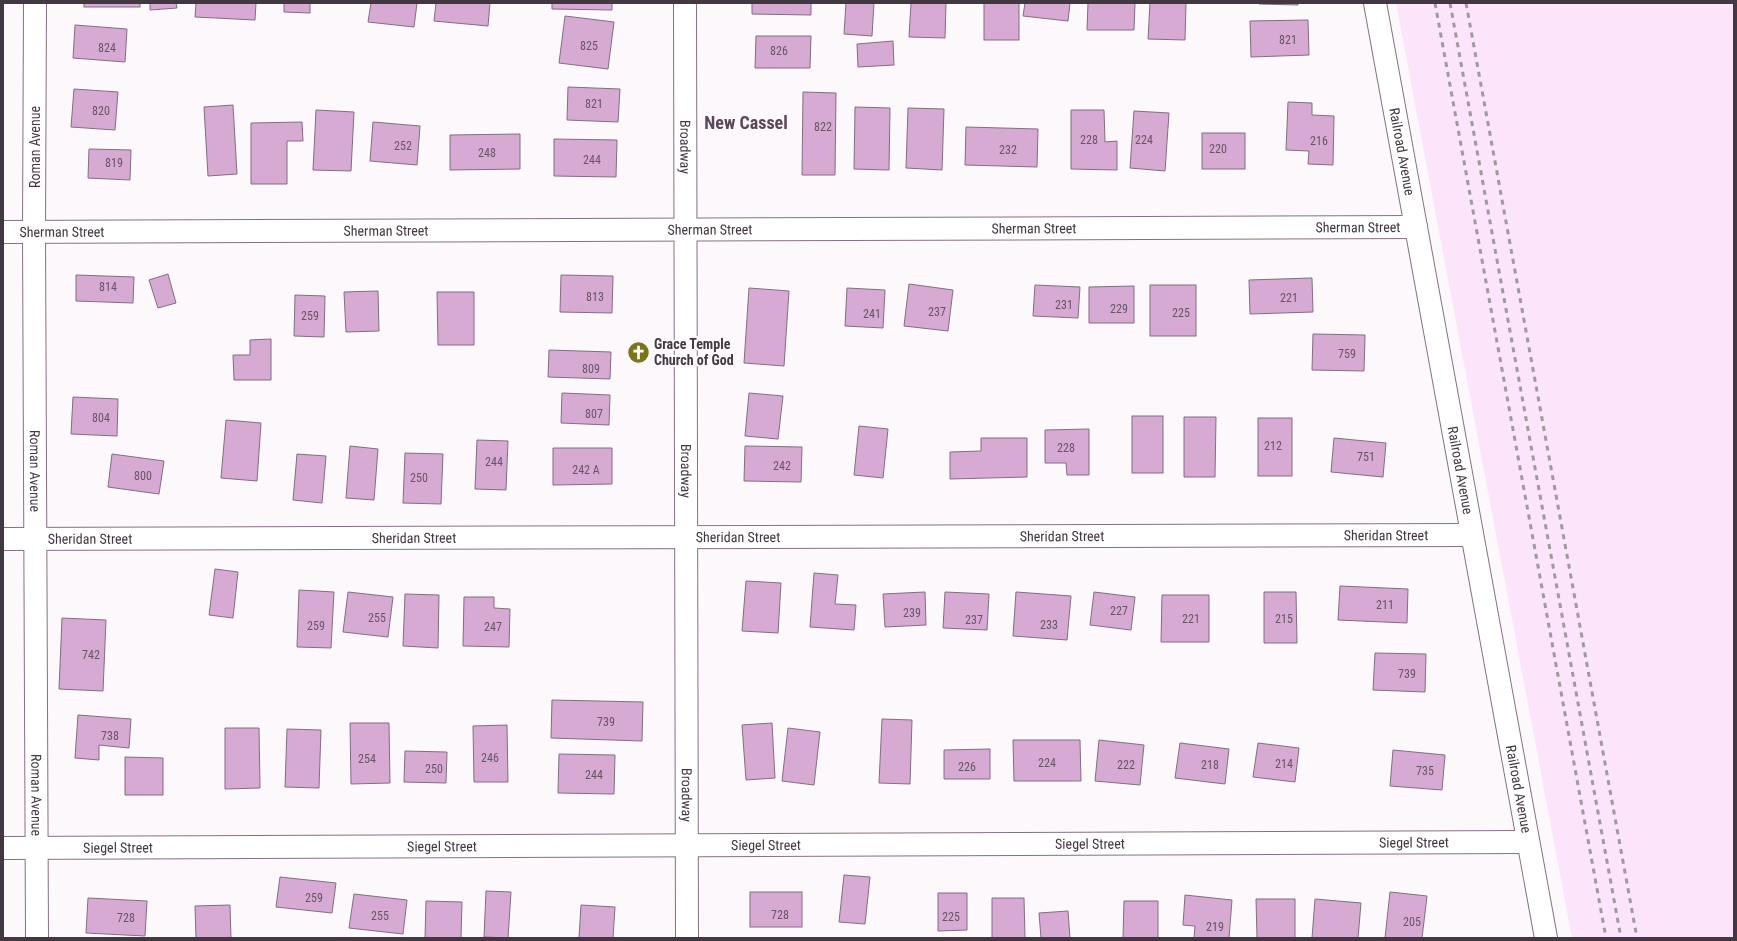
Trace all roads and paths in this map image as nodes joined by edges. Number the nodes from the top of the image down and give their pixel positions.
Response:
1 (35, 3) edge
2 (685, 3) edge
3 (1375, 3) edge
4 (1416, 226) junction
5 (685, 230) junction
6 (3, 232) edge
7 (34, 232) junction
8 (1472, 534) junction
9 (686, 538) junction
10 (3, 539) edge
11 (35, 539) junction
12 (1528, 842) junction
13 (687, 845) junction
14 (37, 847) junction
15 (3, 848) edge
16 (37, 938) edge
17 (687, 938) edge
18 (1546, 938) edge

1 - 7 street, Roman Avenue
2 - 5 street, Broadway
3 - 4 street, Railroad Avenue
4 - 5 street, Sherman Street
4 - 8 street, Railroad Avenue
5 - 7 street, Sherman Street
5 - 9 street, Broadway
6 - 7 street, Sherman Street
7 - 11 street, Roman Avenue
8 - 9 street, Sheridan Street
8 - 12 street, Railroad Avenue
9 - 11 street, Sheridan Street
9 - 13 street, Broadway
10 - 11 street, Sheridan Street
11 - 14 street, Roman Avenue
12 - 13 street, Siegel Street
12 - 18 street, Railroad Avenue
13 - 14 street, Siegel Street
13 - 17 street, Broadway
14 - 15 street, Siegel Street
14 - 16 street, Roman Avenue

